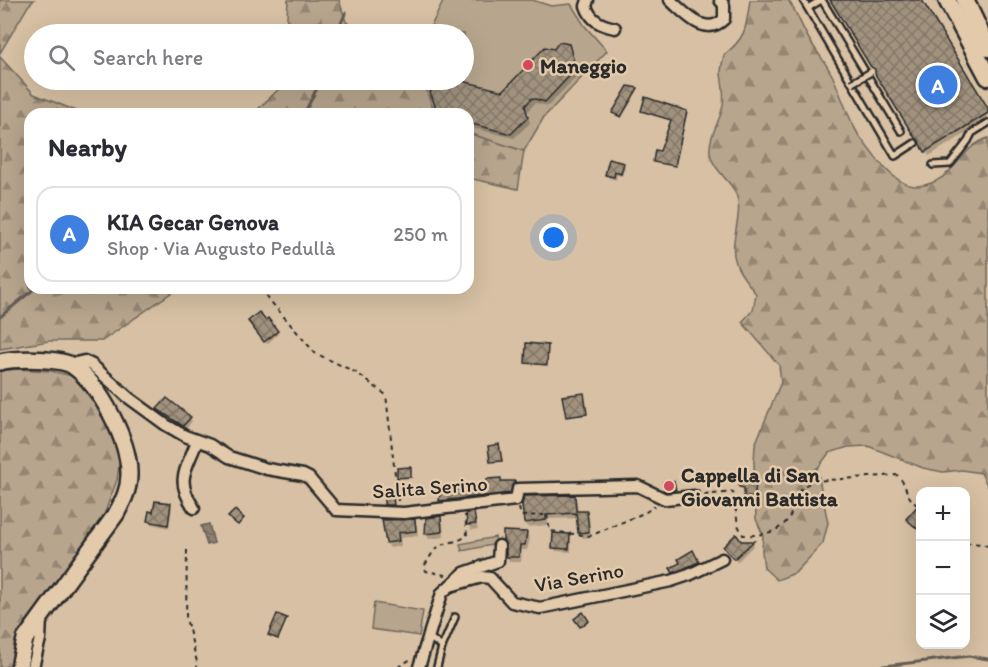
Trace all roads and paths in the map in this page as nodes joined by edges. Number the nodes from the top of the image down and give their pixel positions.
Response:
1 (588, 0) edge
2 (670, 0) edge
3 (720, 0) edge
4 (803, 0) edge
5 (822, 0) edge
6 (947, 0) edge
7 (965, 0) edge
8 (808, 8) junction
9 (615, 28) dead end
10 (988, 48) edge
11 (871, 72) dead end
12 (988, 77) edge
13 (852, 83) junction
14 (988, 123) edge
15 (901, 131) dead end
16 (915, 143) dead end
17 (933, 165) dead end
18 (263, 294) edge
19 (0, 362) edge
20 (71, 364) junction
21 (197, 441) junction
22 (694, 496) joint
23 (665, 499) junction
24 (516, 500) junction
25 (916, 504) edge
26 (464, 507) junction
27 (194, 508) dead end
28 (400, 513) junction
29 (970, 543) edge
30 (499, 546) dead end
31 (988, 546) edge
32 (187, 550) dead end
33 (722, 559) dead end
34 (453, 583) junction
35 (454, 617) dead end
36 (41, 618) junction
37 (429, 637) junction
38 (442, 647) junction
39 (19, 667) edge
40 (33, 667) edge
41 (197, 667) edge
42 (419, 667) edge
43 (437, 667) edge

1 - 9 street
2 - 3 street
4 - 8 lane
5 - 8 lane
5 - 15 lane
6 - 12 main road
7 - 10 main road
8 - 13 lane
11 - 13 lane, bridge
13 - 16 lane
14 - 17 lane
18 - 28 path
19 - 20 street
20 - 21 street, Salita Serino
20 - 36 street
21 - 27 street
21 - 28 street, Salita Serino
22 - 23 street
22 - 25 path
23 - 24 street, Salita Serino
23 - 24 path, Salita Serino
24 - 26 street, Salita Serino
26 - 28 street, Salita Serino
26 - 34 path
29 - 31 path
30 - 34 street
32 - 41 path
33 - 34 street, Via Serino
34 - 37 street
35 - 38 lane
36 - 39 street
36 - 40 street
37 - 38 lane
37 - 42 street
38 - 43 lane

